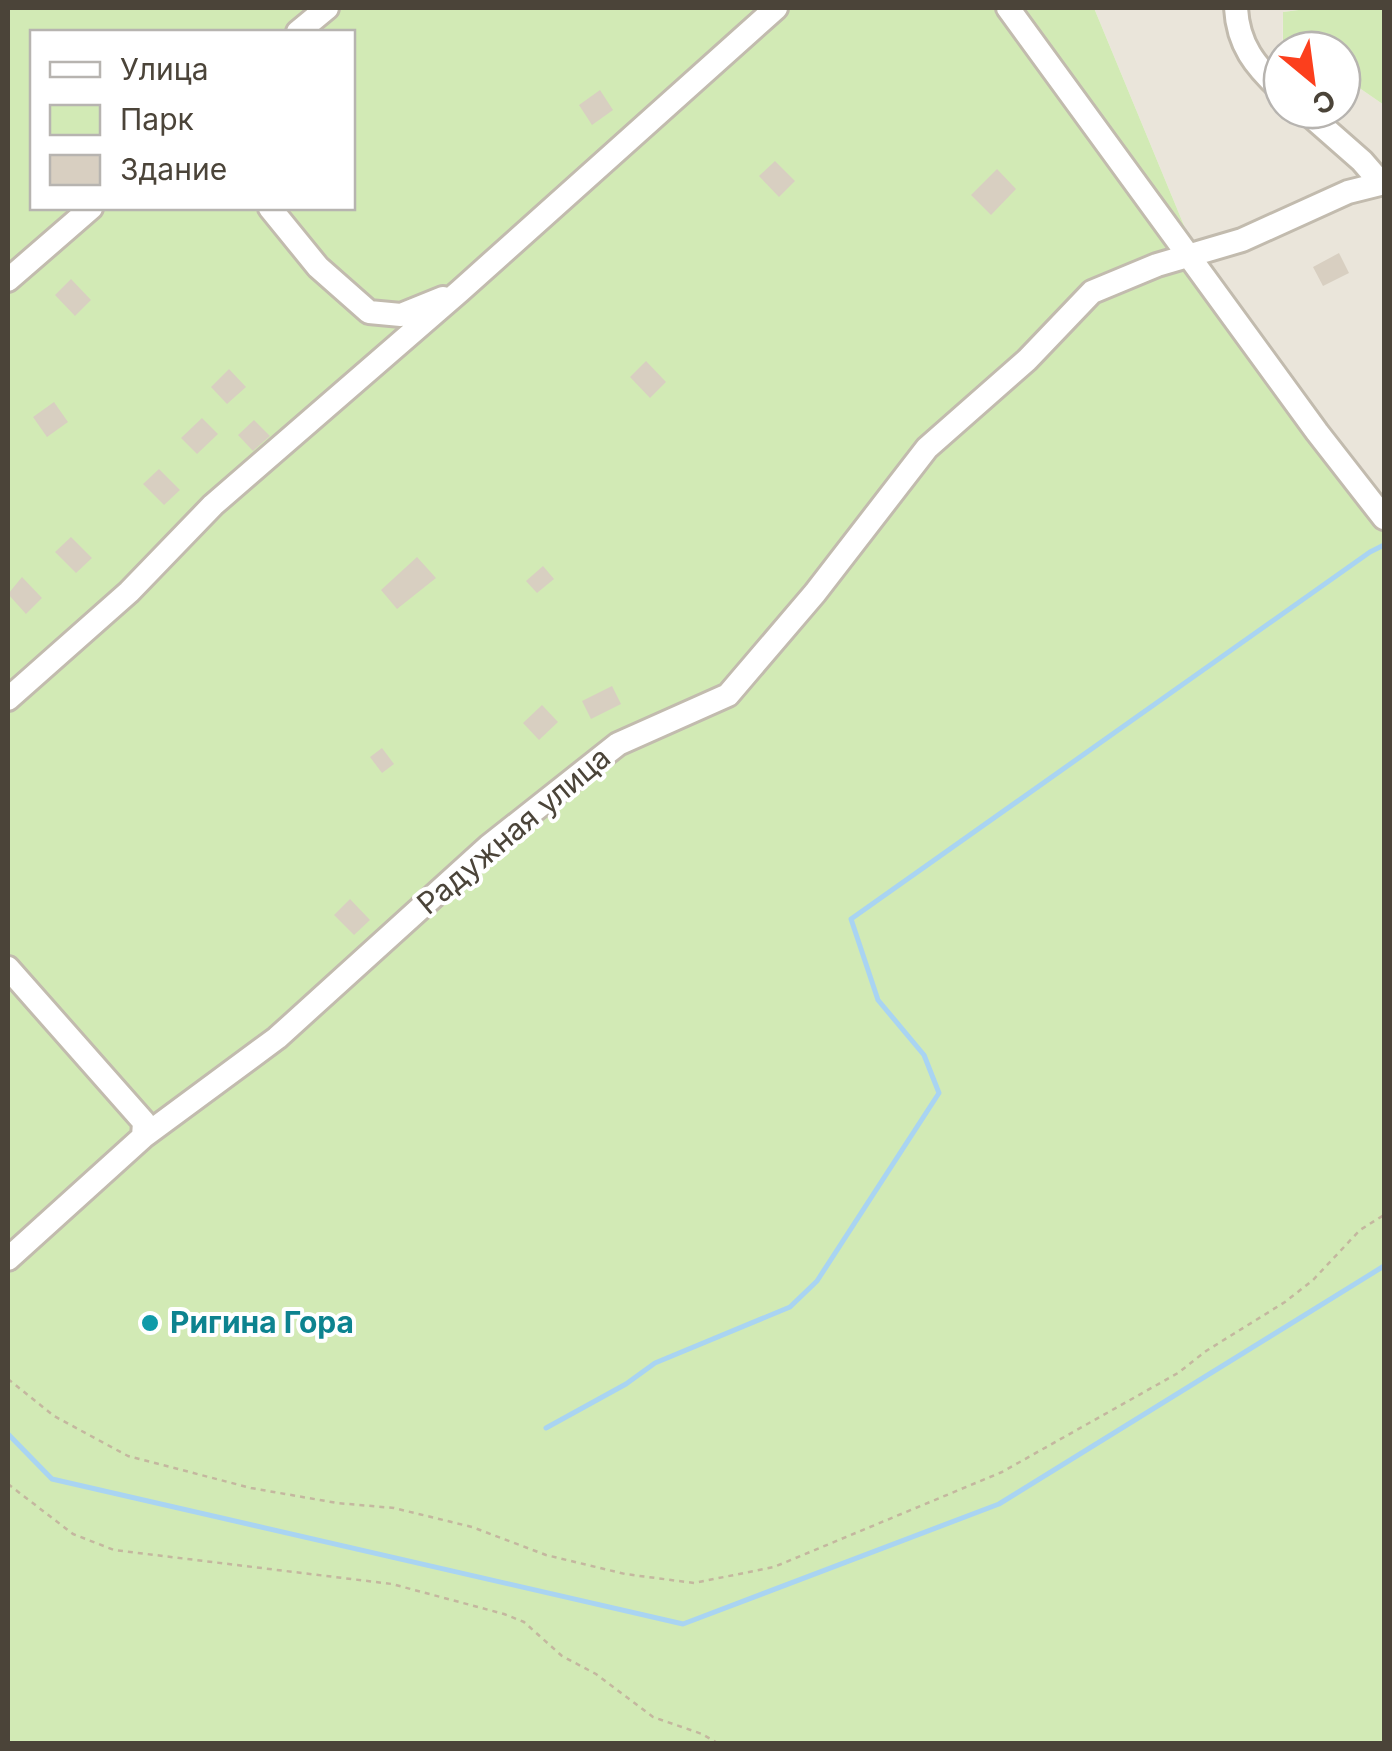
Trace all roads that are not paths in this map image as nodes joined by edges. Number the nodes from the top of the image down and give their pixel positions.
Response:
1 (327, 8) edge
2 (776, 8) edge
3 (1008, 8) edge
4 (1236, 8) edge
5 (300, 30) edge
6 (1262, 73) edge
7 (1327, 130) edge
8 (1383, 183) edge
9 (89, 210) edge
10 (272, 210) edge
11 (1190, 255) junction
12 (8, 280) edge
13 (460, 291) junction
14 (1384, 518) edge
15 (8, 698) edge
16 (8, 968) edge
17 (144, 1138) junction
18 (8, 1259) edge

1 - 5 street
2 - 13 street
3 - 11 street
4 - 6 street
7 - 8 street
8 - 11 street, Радужная улица
9 - 12 street
10 - 13 street
11 - 14 street
11 - 17 street, Радужная улица
13 - 15 street
16 - 17 street
17 - 18 street, Радужная улица

